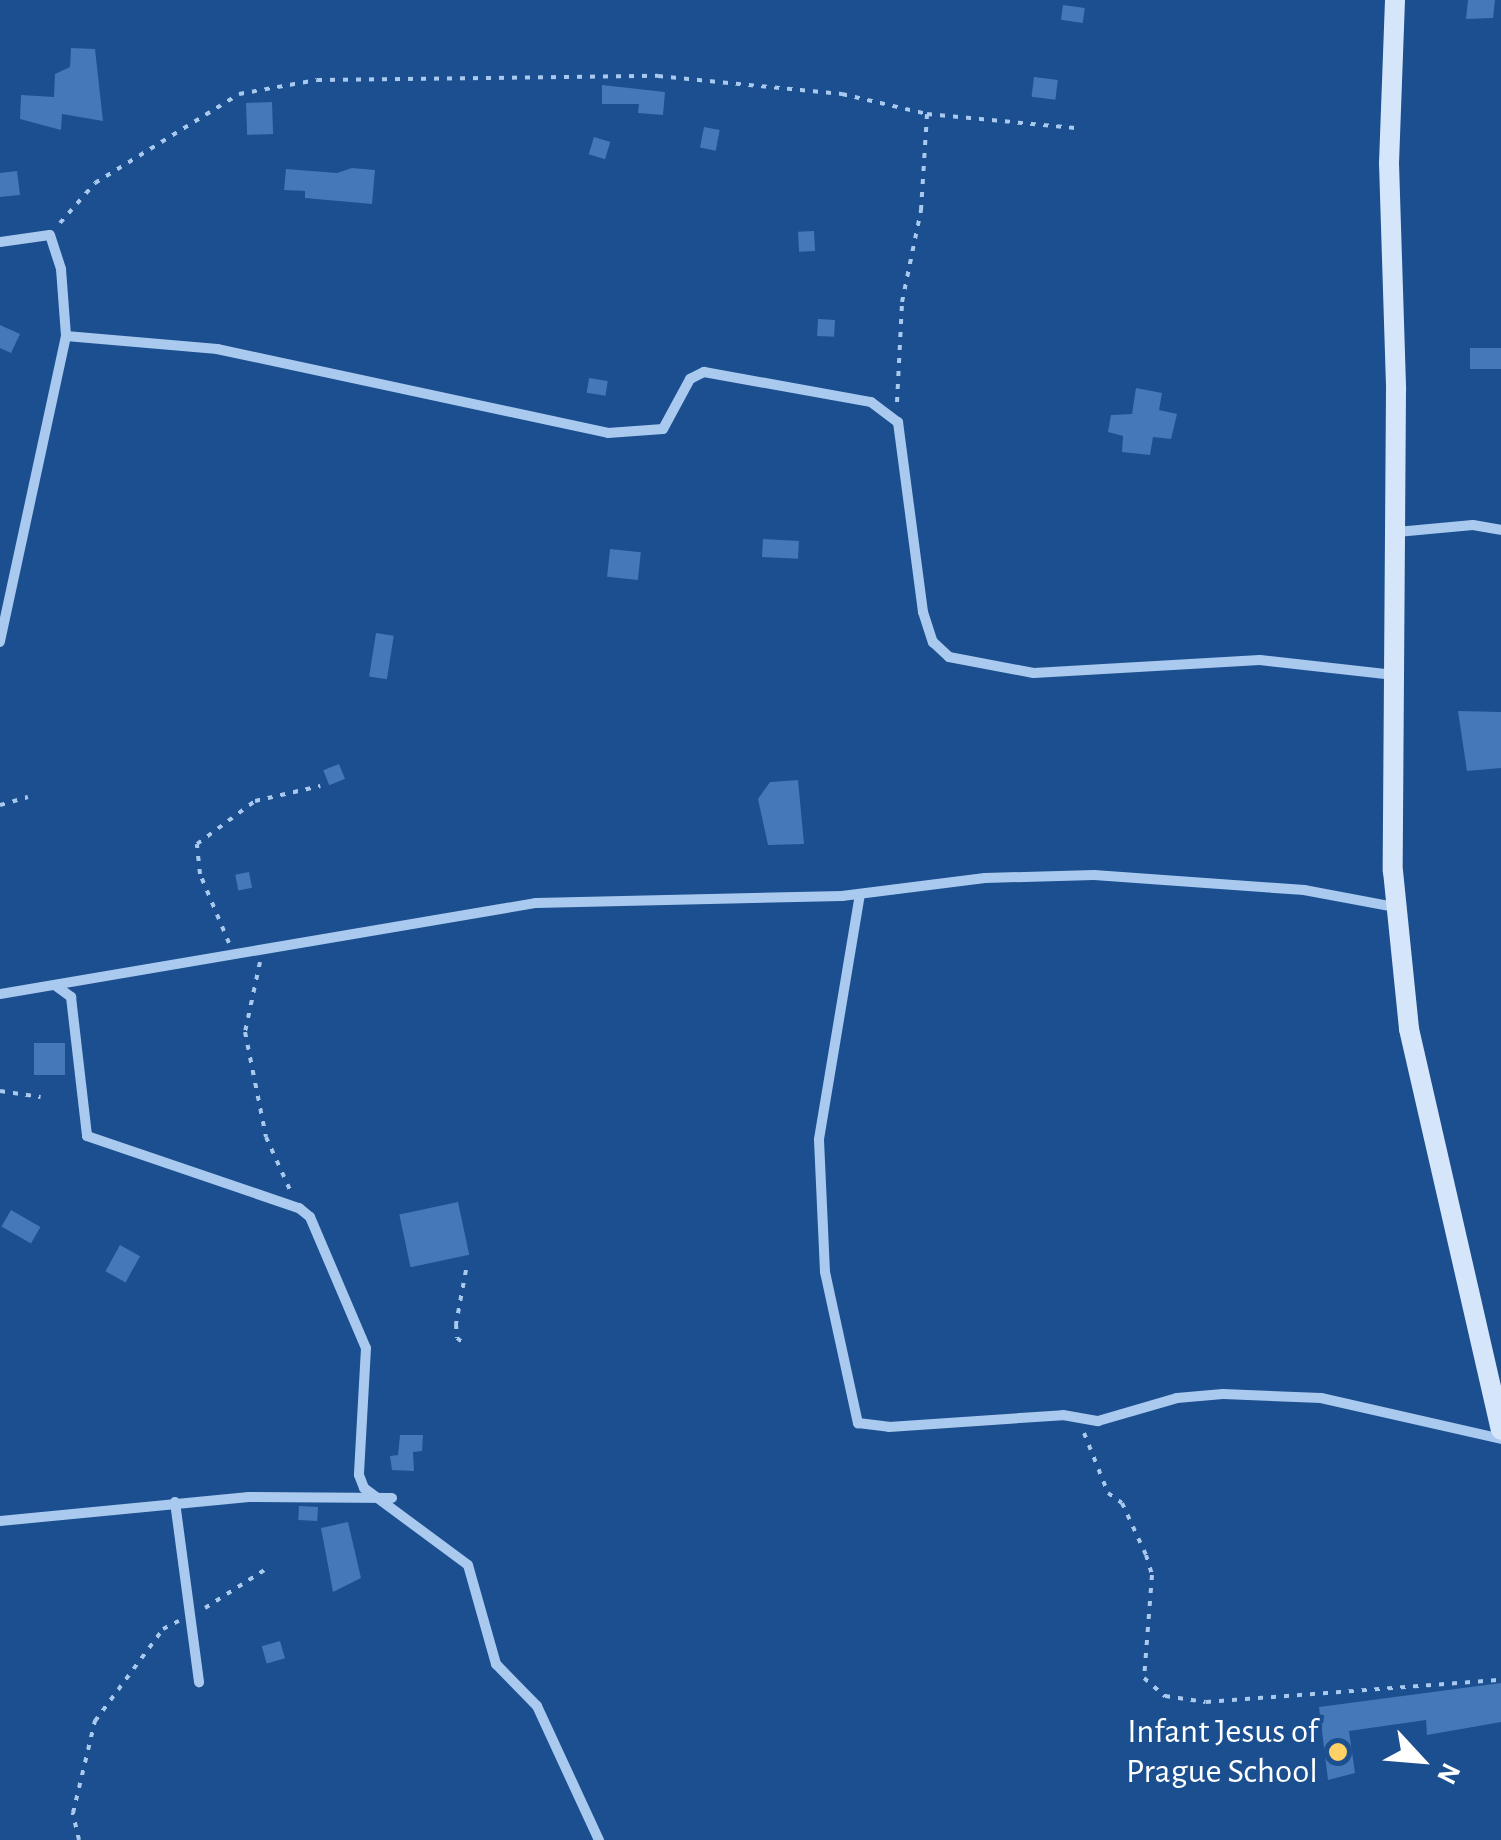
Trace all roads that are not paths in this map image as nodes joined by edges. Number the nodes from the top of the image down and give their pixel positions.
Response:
1 (1395, 0) edge
2 (0, 242) edge
3 (66, 336) junction
4 (1501, 530) edge
5 (1397, 532) junction
6 (0, 642) edge
7 (1394, 676) junction
8 (860, 894) junction
9 (1396, 907) junction
10 (54, 986) junction
11 (0, 994) edge
12 (1501, 1430) edge
13 (1501, 1439) edge
14 (387, 1498) junction
15 (175, 1502) junction
16 (0, 1521) edge
17 (199, 1682) dead end
18 (599, 1840) edge

1 - 5 street
2 - 3 street
3 - 6 street
3 - 7 street
4 - 5 street
5 - 7 street
7 - 9 street
8 - 9 street
8 - 10 street
8 - 13 street
9 - 12 street
10 - 11 street
10 - 14 street
14 - 15 street
14 - 18 street
15 - 16 street
15 - 17 street

